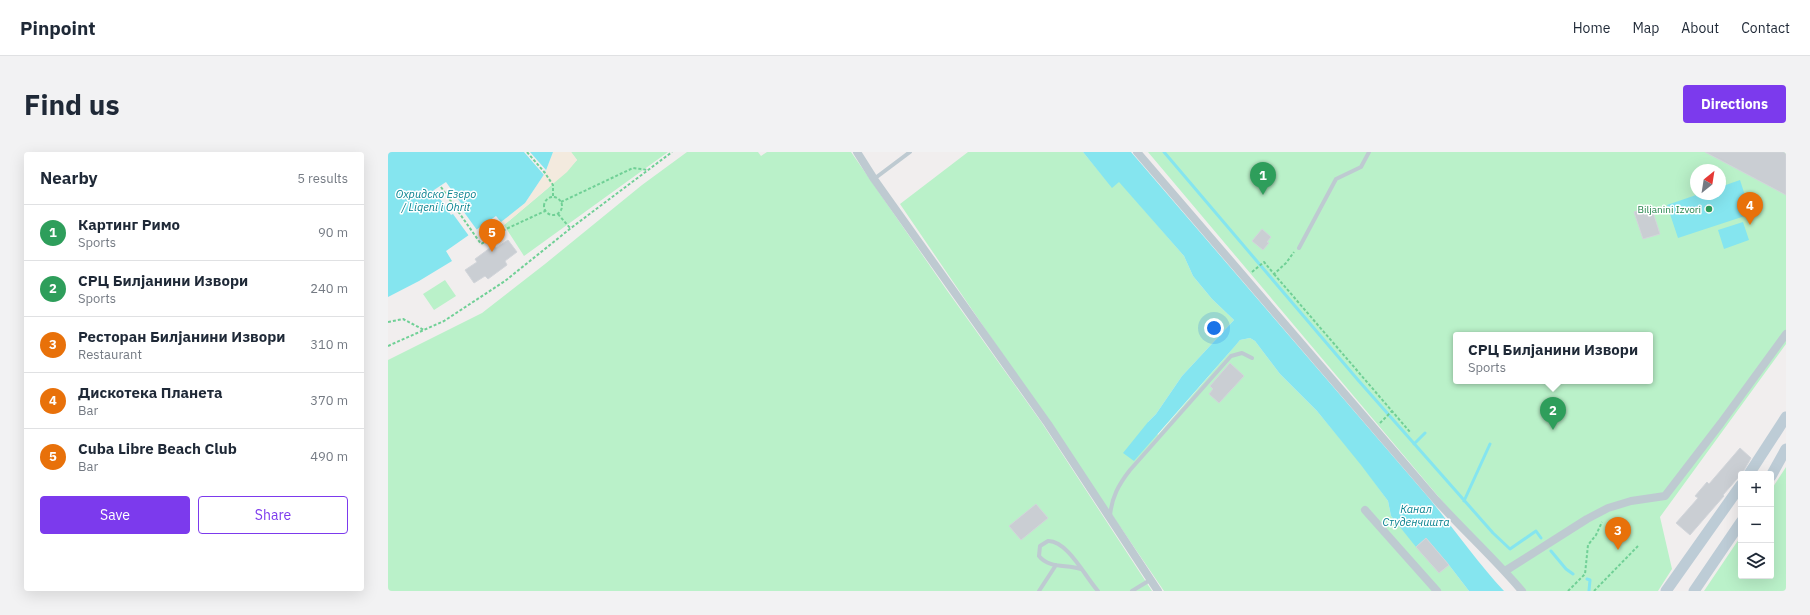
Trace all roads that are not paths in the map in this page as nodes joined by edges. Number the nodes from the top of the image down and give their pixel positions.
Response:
1 (857, 152) edge
2 (910, 152) edge
3 (1137, 152) edge
4 (1369, 152) edge
5 (874, 179) junction
6 (1299, 248) road end
7 (1786, 334) edge
8 (1252, 358) dead end
9 (1786, 417) edge
10 (1786, 449) edge
11 (1751, 471) edge
12 (1774, 471) edge
13 (1738, 489) edge
14 (1365, 510) dead end
15 (1110, 519) junction
16 (1738, 526) edge
17 (1056, 565) junction
18 (1081, 569) junction
19 (1505, 571) junction
20 (1150, 580) junction
21 (1039, 591) edge
22 (1098, 591) edge
23 (1132, 591) edge
24 (1158, 591) edge
25 (1436, 591) edge
26 (1522, 591) edge
27 (1666, 591) edge
28 (1694, 591) edge

1 - 5 street
2 - 5 lane
3 - 19 street
4 - 6 lane
5 - 15 street
7 - 19 street
8 - 15 lane
9 - 11 main road
10 - 12 main road
13 - 27 main road
14 - 25 street
15 - 20 street
16 - 28 main road
17 - 18 lane
17 - 18 lane
17 - 21 lane
18 - 22 lane
19 - 26 street
20 - 23 lane
20 - 24 street

